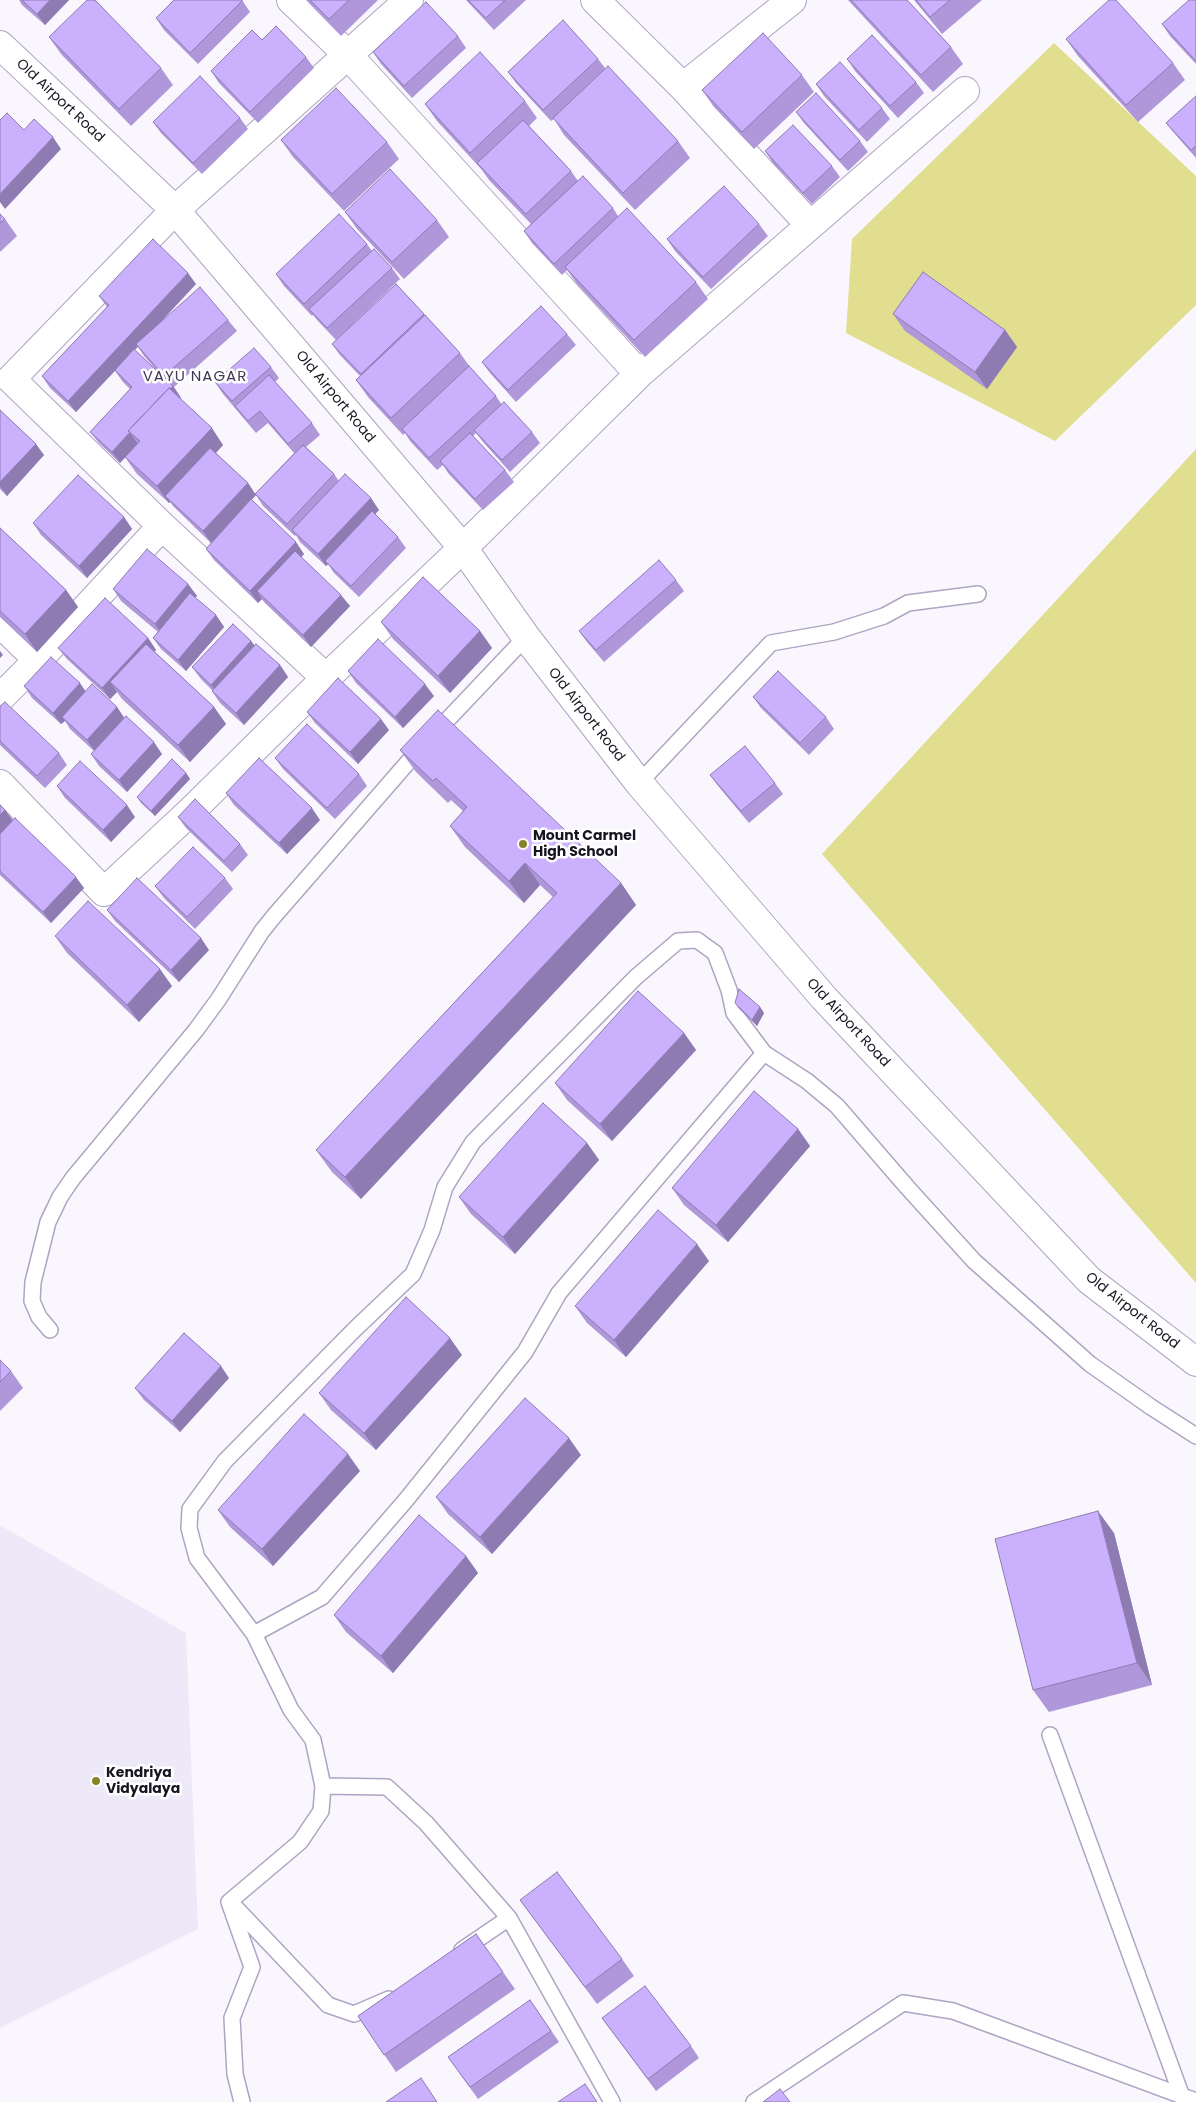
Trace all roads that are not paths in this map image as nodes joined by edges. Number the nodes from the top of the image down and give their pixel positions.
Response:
1 (291, 0) edge
2 (409, 0) edge
3 (595, 0) edge
4 (792, 0) edge
5 (0, 45) edge
6 (347, 54) junction
7 (683, 88) junction
8 (965, 91) dead end
9 (176, 210) junction
10 (810, 225) junction
11 (639, 374) junction
12 (4, 380) edge
13 (162, 526) junction
14 (463, 548) junction
15 (978, 594) dead end
16 (0, 623) edge
17 (526, 637) junction
18 (38, 660) junction
19 (326, 678) junction
20 (0, 698) edge
21 (639, 783) junction
22 (0, 784) edge
23 (104, 892) junction
24 (84, 912) edge
25 (764, 1053) junction
26 (50, 1330) dead end
27 (1196, 1362) edge
28 (1196, 1436) edge
29 (254, 1634) junction
30 (1050, 1735) dead end
31 (322, 1786) junction
32 (229, 1902) junction
33 (509, 1918) junction
34 (446, 1961) edge
35 (405, 1989) edge
36 (1181, 2094) junction
37 (242, 2102) edge
38 (612, 2102) edge
39 (754, 2102) edge
40 (1196, 2102) edge

1 - 6 street
2 - 6 street
3 - 7 street
4 - 7 street
5 - 9 street, Old Airport Road
6 - 9 street
6 - 11 street
7 - 10 street
8 - 10 street
9 - 12 street
9 - 14 street, Old Airport Road
10 - 11 street
11 - 14 street
12 - 13 street
13 - 18 street
13 - 19 street
14 - 17 street, Old Airport Road
14 - 19 street
15 - 21 lane
16 - 18 street
17 - 21 street, Old Airport Road
17 - 26 lane
18 - 20 street
19 - 23 street
21 - 27 street, Old Airport Road
22 - 23 street
23 - 24 street
25 - 28 lane
25 - 29 lane
25 - 29 lane
29 - 31 lane
30 - 36 lane
31 - 32 lane
31 - 33 lane
32 - 35 lane
32 - 37 lane
33 - 34 lane
33 - 38 lane
36 - 39 lane
36 - 40 lane

